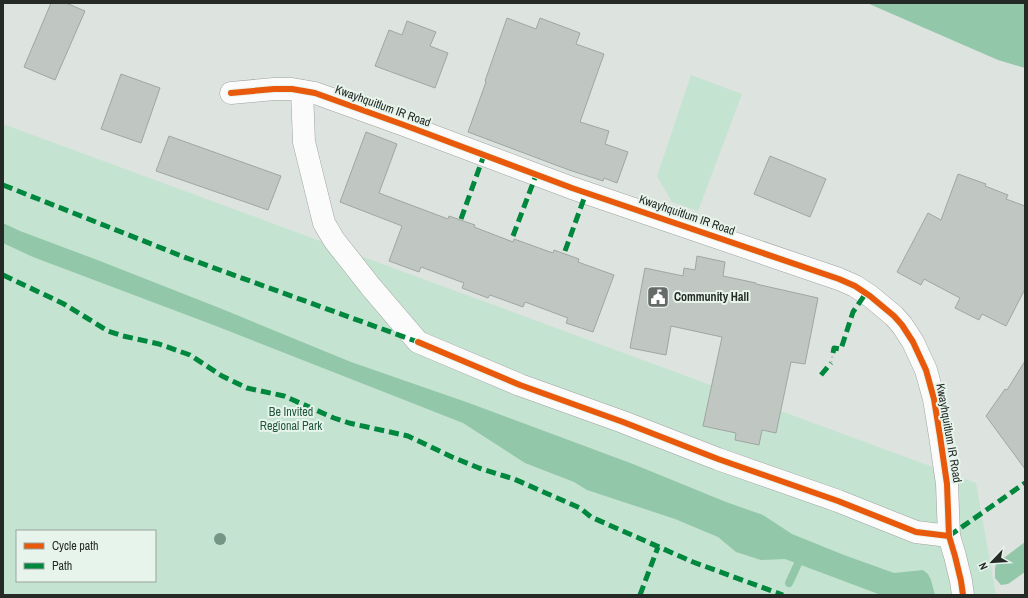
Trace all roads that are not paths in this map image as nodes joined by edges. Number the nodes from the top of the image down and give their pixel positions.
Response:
1 (302, 91) junction
2 (231, 93) dead end
3 (949, 536) junction
4 (963, 595) edge

1 - 2 street, Kwayhquitlum IR Road
1 - 3 street
1 - 3 street, Kwayhquitlum IR Road
3 - 4 street, Kwayhquitlum IR Road

